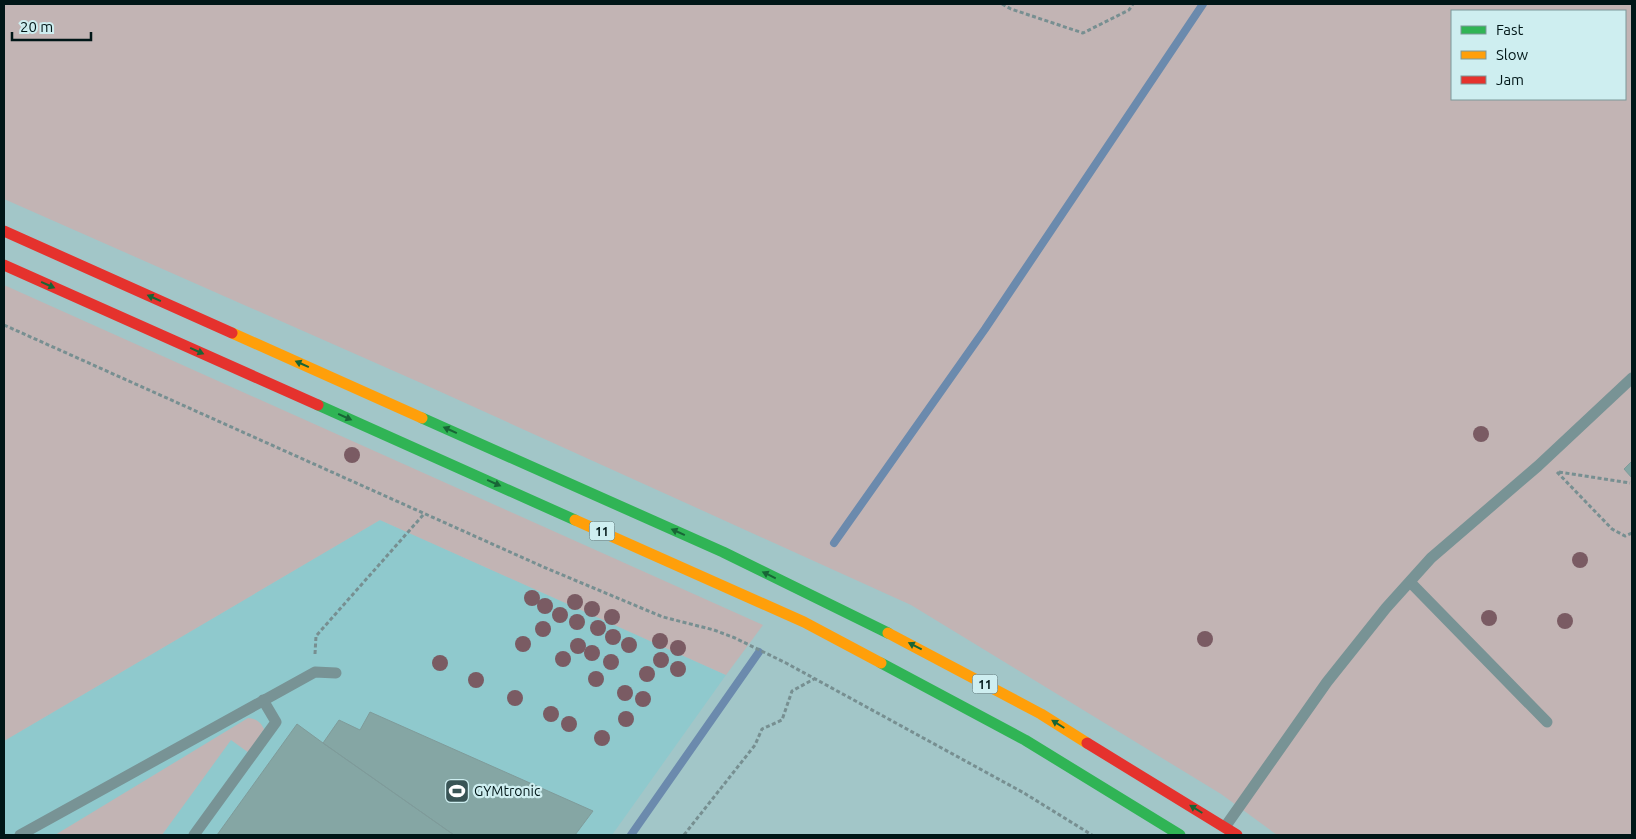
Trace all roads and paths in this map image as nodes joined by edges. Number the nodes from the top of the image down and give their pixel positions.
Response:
1 (1002, 4) edge
2 (1133, 4) edge
3 (4, 231) edge
4 (4, 265) edge
5 (4, 325) edge
6 (1632, 378) edge
7 (1538, 466) junction
8 (1558, 472) junction
9 (1630, 483) dead end
10 (424, 514) junction
11 (1632, 533) edge
12 (1410, 582) junction
13 (315, 672) junction
14 (336, 673) dead end
15 (814, 679) junction
16 (263, 700) junction
17 (1547, 722) dead end
18 (1225, 827) junction
19 (20, 835) edge
20 (194, 835) edge
21 (684, 835) edge
22 (1092, 835) edge
23 (1180, 835) edge
24 (1237, 835) edge

1 - 2 path
18 -> 3 main road, 11
4 -> 23 main road, 11
5 - 10 path
6 - 7 lane
7 - 8 path
7 - 12 lane
8 - 9 path
8 - 11 path
10 - 13 path
10 - 15 path
12 - 17 lane
12 - 18 lane
13 - 14 lane
13 - 16 lane
15 - 21 path
15 - 22 path
16 - 19 lane
16 - 20 lane
18 - 24 main road, 11

